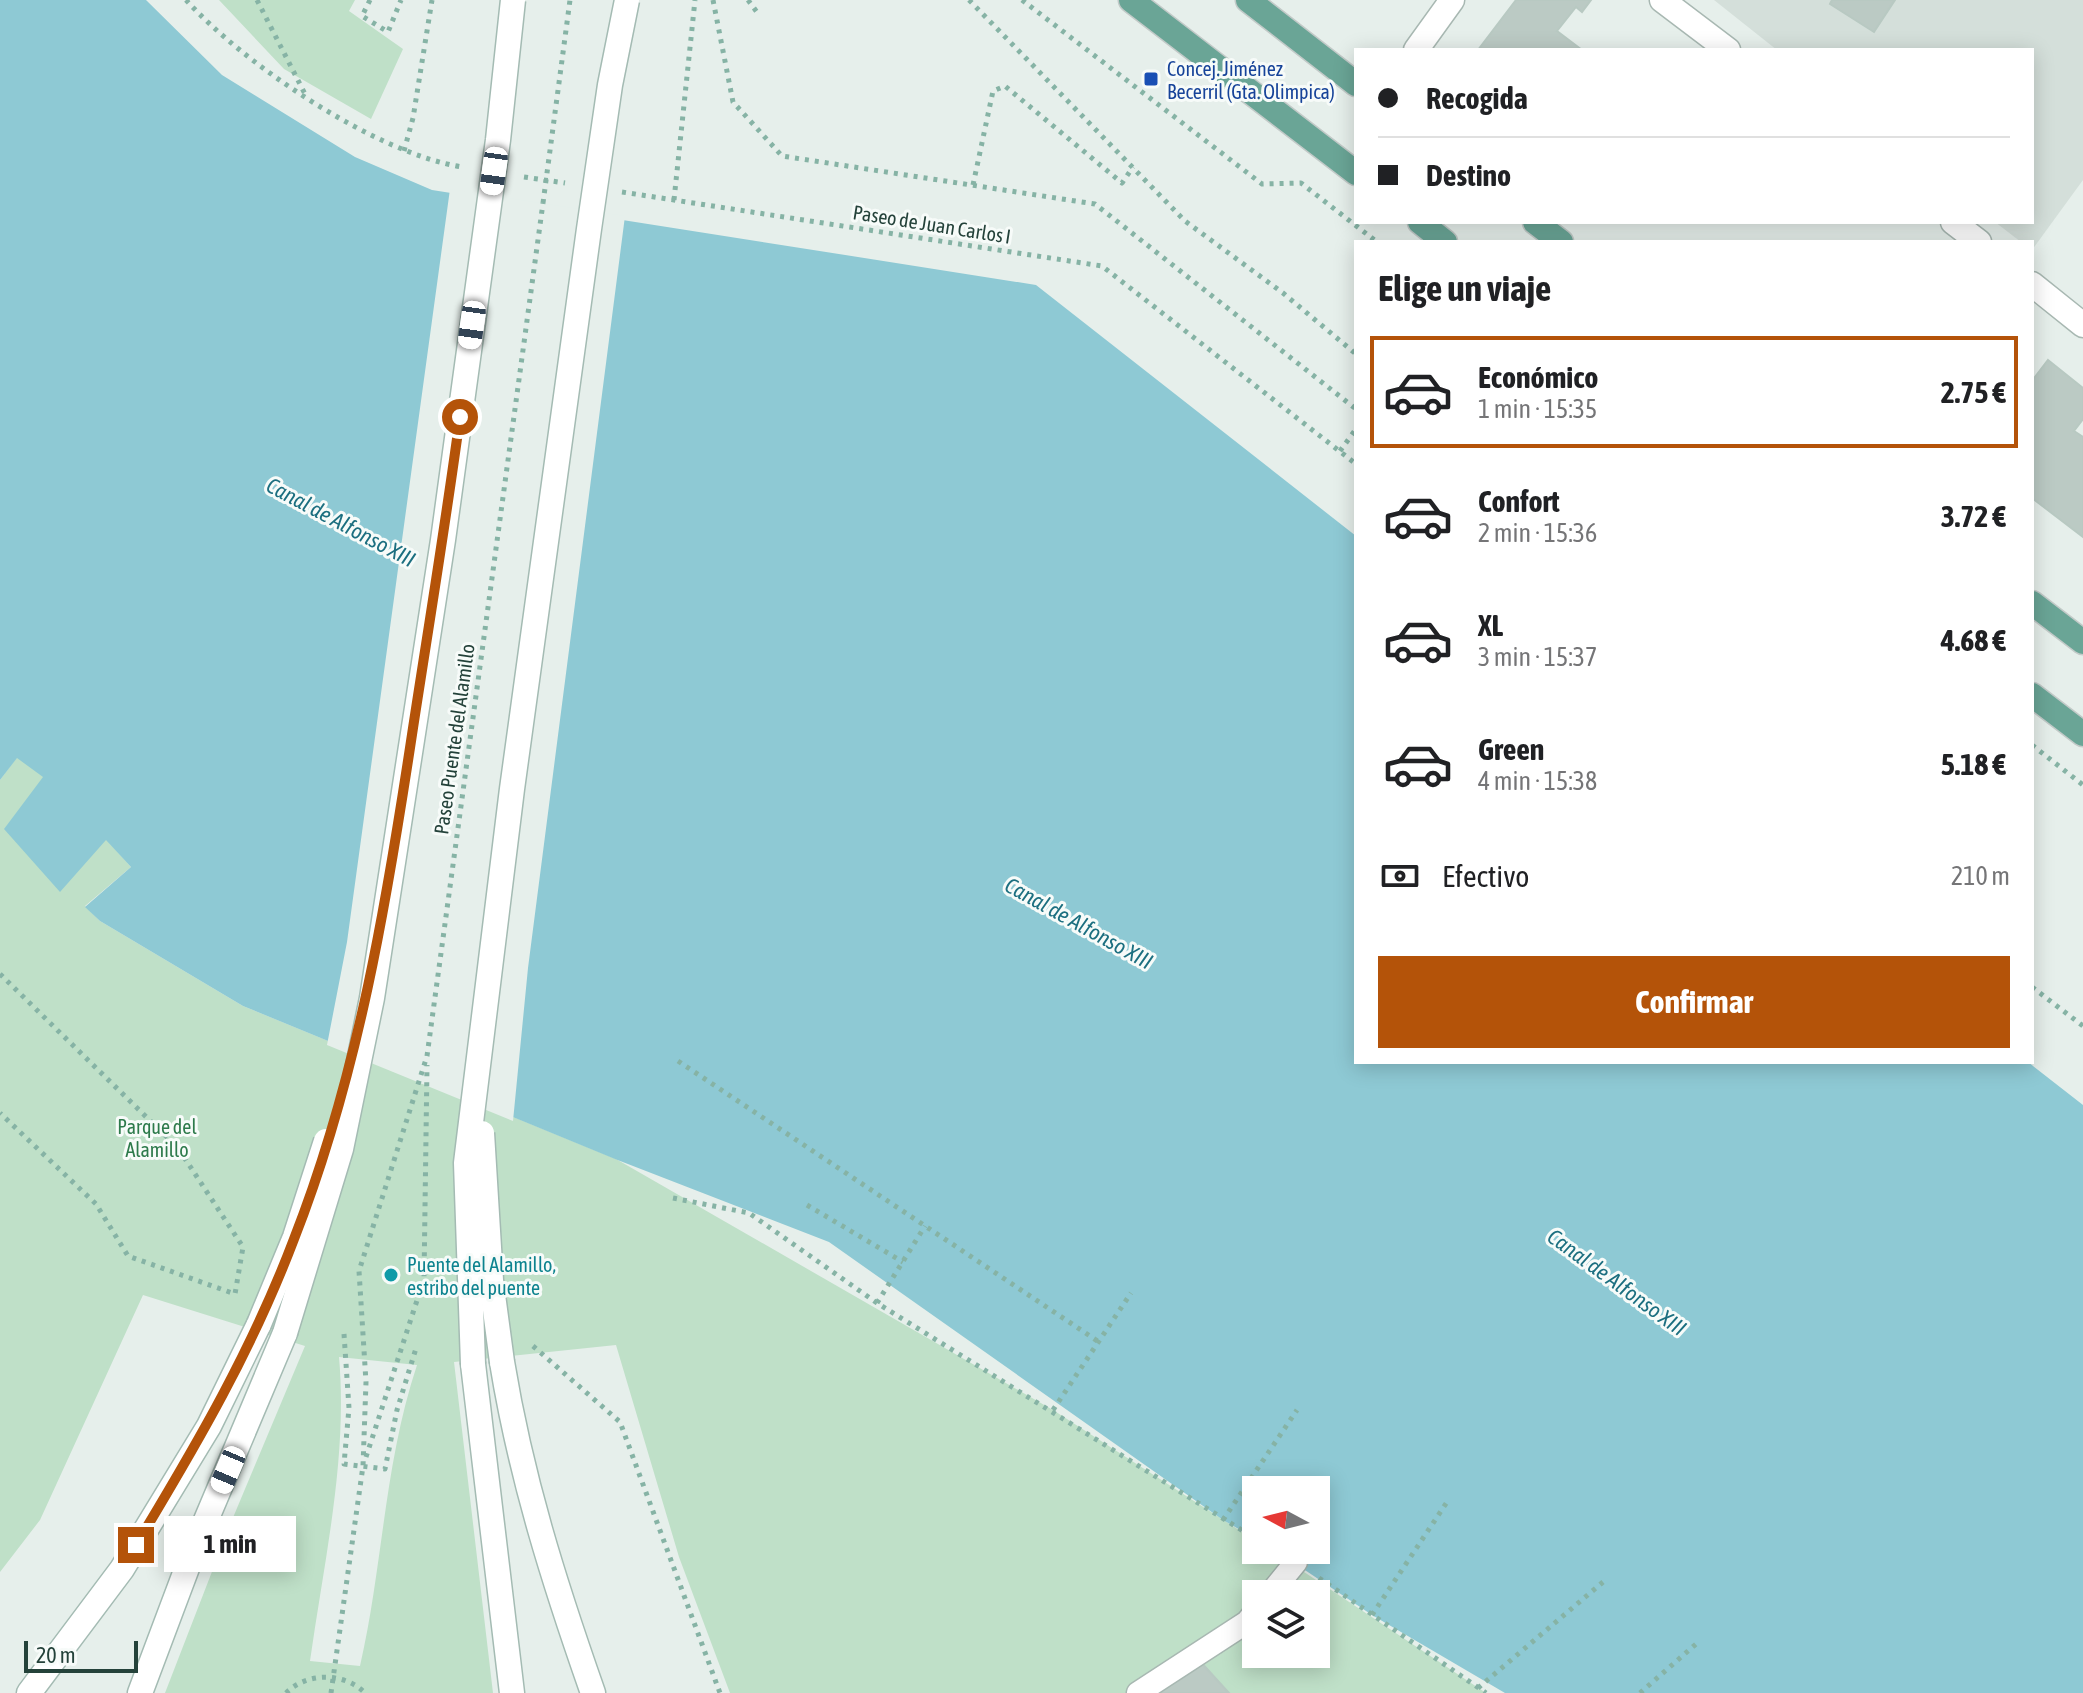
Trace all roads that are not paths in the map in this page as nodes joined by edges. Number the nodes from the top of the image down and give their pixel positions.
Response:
1 (513, 0) edge
2 (627, 0) edge
3 (1131, 0) edge
4 (1248, 0) edge
5 (1452, 0) edge
6 (1662, 0) edge
7 (1417, 48) edge
8 (1725, 48) edge
9 (1354, 82) edge
10 (1354, 171) edge
11 (1422, 224) edge
12 (1538, 224) edge
13 (1956, 224) edge
14 (1442, 240) edge
15 (1558, 240) edge
16 (1976, 240) edge
17 (2034, 287) edge
18 (2083, 325) edge
19 (2034, 605) edge
20 (2083, 642) edge
21 (2034, 697) edge
22 (2083, 734) edge
23 (381, 934) junction
24 (479, 1059) junction
25 (1294, 1564) edge
26 (1281, 1580) edge
27 (1242, 1625) edge
28 (29, 1693) edge
29 (140, 1693) edge
30 (512, 1693) edge
31 (593, 1693) edge
32 (1138, 1693) edge

1 - 23 main road, bridge
2 - 24 main road, bridge
3 - 10 main road
4 - 9 main road
5 - 7 main road
6 - 8 main road
11 - 14 main road
12 - 15 main road
13 - 16 main road
17 - 18 main road
19 - 20 main road
21 - 22 main road
23 - 28 main road, bridge
23 - 29 main road, bridge
24 - 30 main road, bridge
24 - 31 main road, bridge
25 - 26 lane
27 - 32 lane

